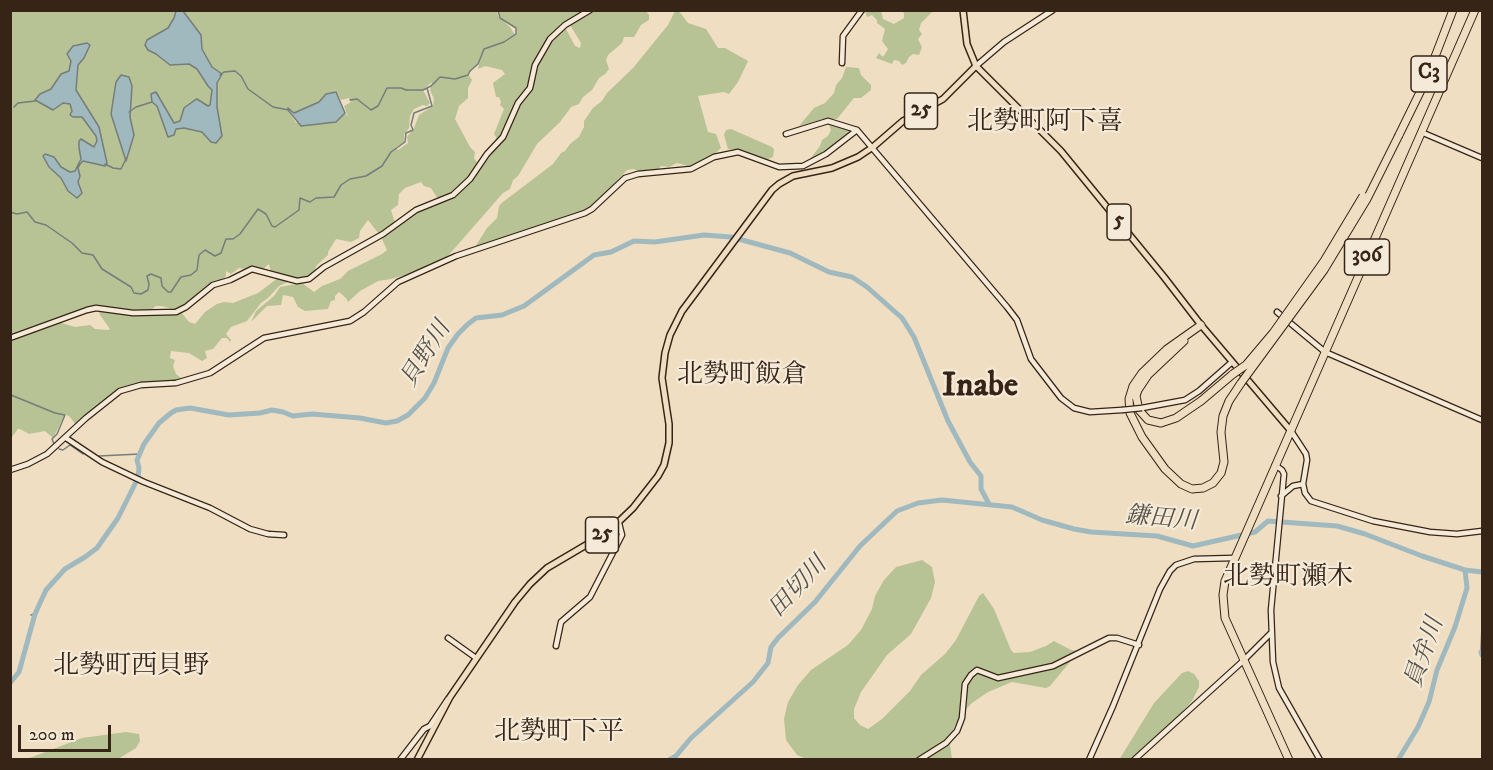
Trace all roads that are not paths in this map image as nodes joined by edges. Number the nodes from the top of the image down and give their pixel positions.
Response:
1 (590, 10) edge
2 (862, 10) edge
3 (963, 10) edge
4 (1053, 10) edge
5 (1453, 10) edge
6 (1475, 10) edge
7 (842, 63) dead end
8 (976, 66) junction
9 (857, 130) junction
10 (1422, 132) junction
11 (786, 134) dead end
12 (1400, 135) junction
13 (873, 147) junction
14 (1482, 158) edge
15 (1277, 312) dead end
16 (1201, 325) junction
17 (10, 338) edge
18 (1325, 352) junction
19 (1232, 362) junction
20 (1482, 420) edge
21 (1291, 431) junction
22 (66, 438) junction
23 (1275, 465) junction
24 (10, 470) edge
25 (1303, 484) junction
26 (1281, 496) junction
27 (619, 523) junction
28 (1482, 531) edge
29 (284, 535) dead end
30 (1236, 555) junction
31 (1270, 633) junction
32 (448, 638) dead end
33 (1139, 645) junction
34 (556, 646) dead end
35 (476, 658) junction
36 (1243, 662) junction
37 (450, 697) junction
38 (400, 759) edge
39 (417, 759) edge
40 (919, 759) edge
41 (1089, 759) edge
42 (1134, 759) edge
43 (1289, 759) edge
44 (1320, 759) edge

1 - 17 street
2 - 7 street
3 - 8 main road, 5
4 - 8 street
5 - 12 highway, C3
6 - 10 highway, 306
8 - 13 main road, 25
8 - 16 main road, 5
9 - 11 street
9 - 13 street
9 - 22 street
10 - 14 street
10 - 18 highway, 306
12 - 16 highway, C3, bridge
12 - 16 highway, C3, bridge
13 - 19 street, bridge
13 - 27 main road, 25
15 - 18 street
16 - 19 main road, 5
18 - 20 street
18 - 21 highway, 306
19 - 21 main road, 5
21 - 23 highway, 306
21 - 25 street
22 - 24 street
22 - 29 street
23 - 26 street
23 - 30 highway, 306
25 - 26 street
25 - 28 street
26 - 31 street
27 - 34 street
27 - 35 main road, 25
30 - 33 street
30 - 36 highway, 306
31 - 36 street
31 - 44 street
32 - 35 street
33 - 40 street
33 - 41 street
35 - 37 main road, 25
36 - 42 street
36 - 43 highway, 306
37 - 38 street
37 - 39 main road, 25

